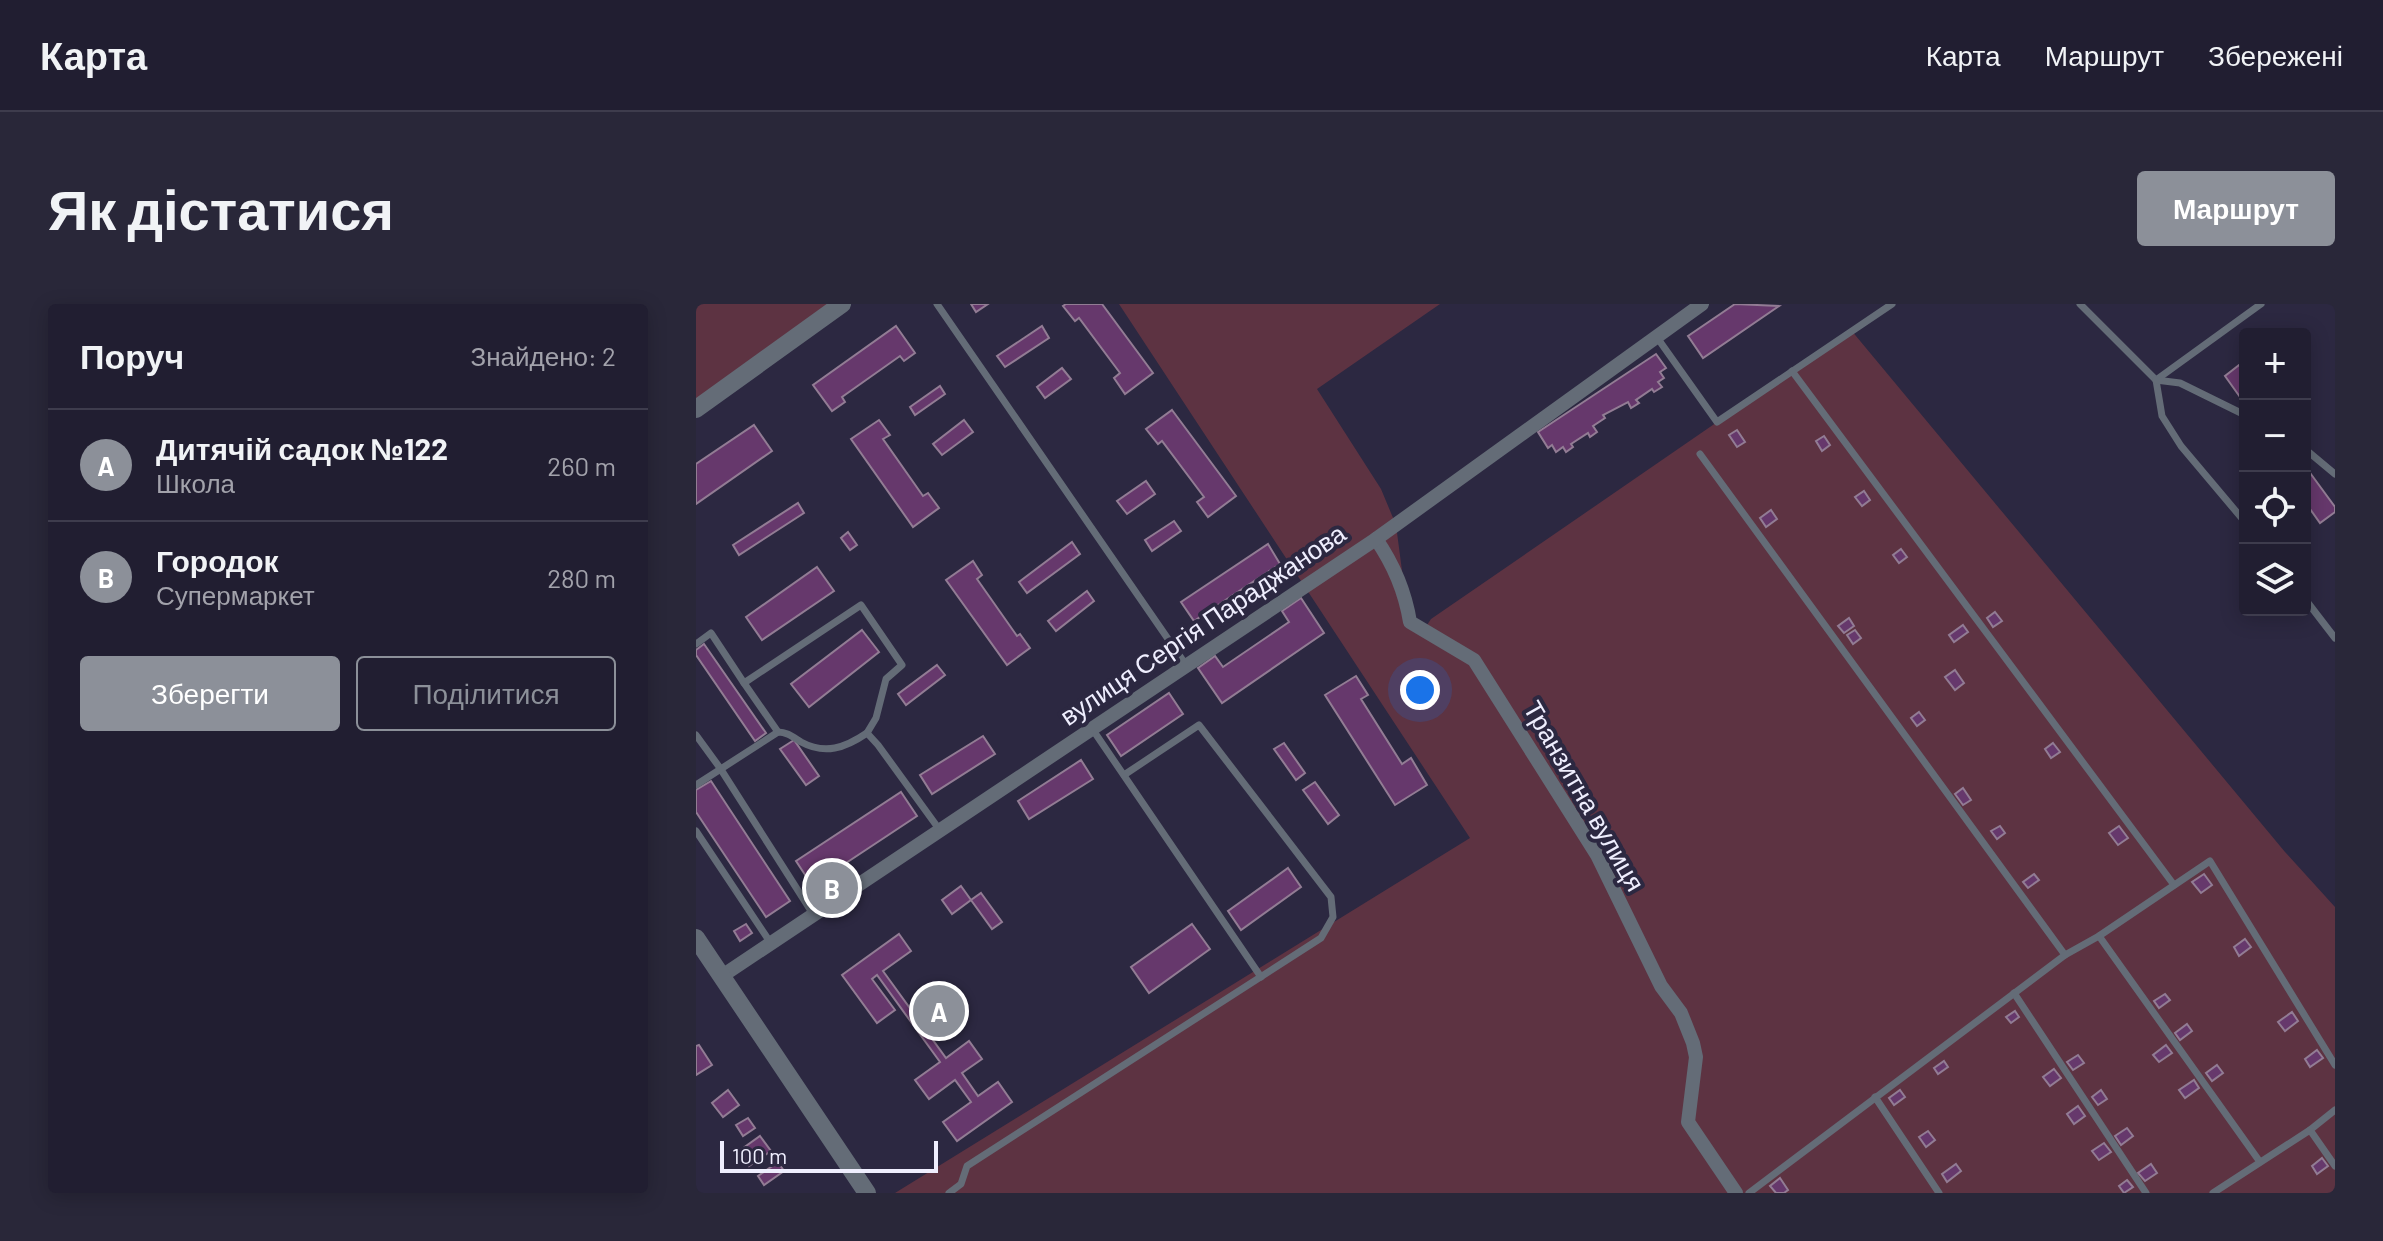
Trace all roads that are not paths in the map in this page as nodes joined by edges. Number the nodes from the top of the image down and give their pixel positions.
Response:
1 (842, 304) edge
2 (937, 304) edge
3 (1702, 304) edge
4 (1892, 304) edge
5 (2080, 304) edge
6 (2261, 304) edge
7 (1656, 336) junction
8 (1792, 371) junction
9 (2156, 380) junction
10 (696, 409) edge
11 (2239, 412) edge
12 (1700, 454) dead end
13 (2311, 454) edge
14 (2335, 474) edge
15 (2239, 515) edge
16 (1376, 539) junction
17 (2311, 607) edge
18 (2335, 638) edge
19 (696, 644) edge
20 (1186, 665) junction
21 (744, 683) junction
22 (1091, 728) junction
23 (778, 732) junction
24 (867, 733) junction
25 (696, 735) edge
26 (720, 768) junction
27 (1124, 775) junction
28 (696, 785) edge
29 (939, 829) junction
30 (696, 831) edge
31 (2174, 885) junction
32 (813, 914) junction
33 (2099, 936) junction
34 (696, 938) edge
35 (770, 942) junction
36 (2065, 955) junction
37 (722, 976) junction
38 (1261, 977) junction
39 (2014, 993) junction
40 (2335, 1065) edge
41 (1875, 1097) junction
42 (2335, 1110) edge
43 (2310, 1130) junction
44 (2260, 1162) junction
45 (2335, 1166) edge
46 (867, 1193) edge
47 (949, 1193) edge
48 (1736, 1193) edge
49 (1749, 1193) edge
50 (1939, 1193) edge
51 (2146, 1193) edge
52 (2213, 1193) edge

1 - 10 street
2 - 20 lane
3 - 7 street, вулиця Сергія Параджанова
4 - 8 lane
5 - 9 lane
6 - 9 lane
7 - 8 lane
7 - 16 street, вулиця Сергія Параджанова
8 - 31 lane
9 - 11 lane
9 - 15 lane
12 - 36 lane
13 - 14 lane
16 - 20 street, вулиця Сергія Параджанова
16 - 48 street, Транзитна вулиця
17 - 18 lane
19 - 21 lane
20 - 22 street, вулиця Сергія Параджанова
21 - 23 lane
21 - 24 lane
22 - 27 lane
22 - 29 street, вулиця Сергія Параджанова
23 - 24 lane
23 - 26 lane
24 - 29 lane
25 - 26 lane
26 - 28 lane
26 - 32 lane
27 - 38 lane
27 - 38 lane
29 - 32 street, вулиця Сергія Параджанова
30 - 35 lane
31 - 33 lane
31 - 40 lane
32 - 35 street, вулиця Сергія Параджанова
33 - 36 lane
33 - 44 lane
34 - 37 street
35 - 37 street, вулиця Сергія Параджанова
36 - 39 lane
37 - 46 street
38 - 47 lane
39 - 41 lane
39 - 51 lane
41 - 49 lane
41 - 50 lane
42 - 43 lane
43 - 44 lane
43 - 45 lane
44 - 52 lane

